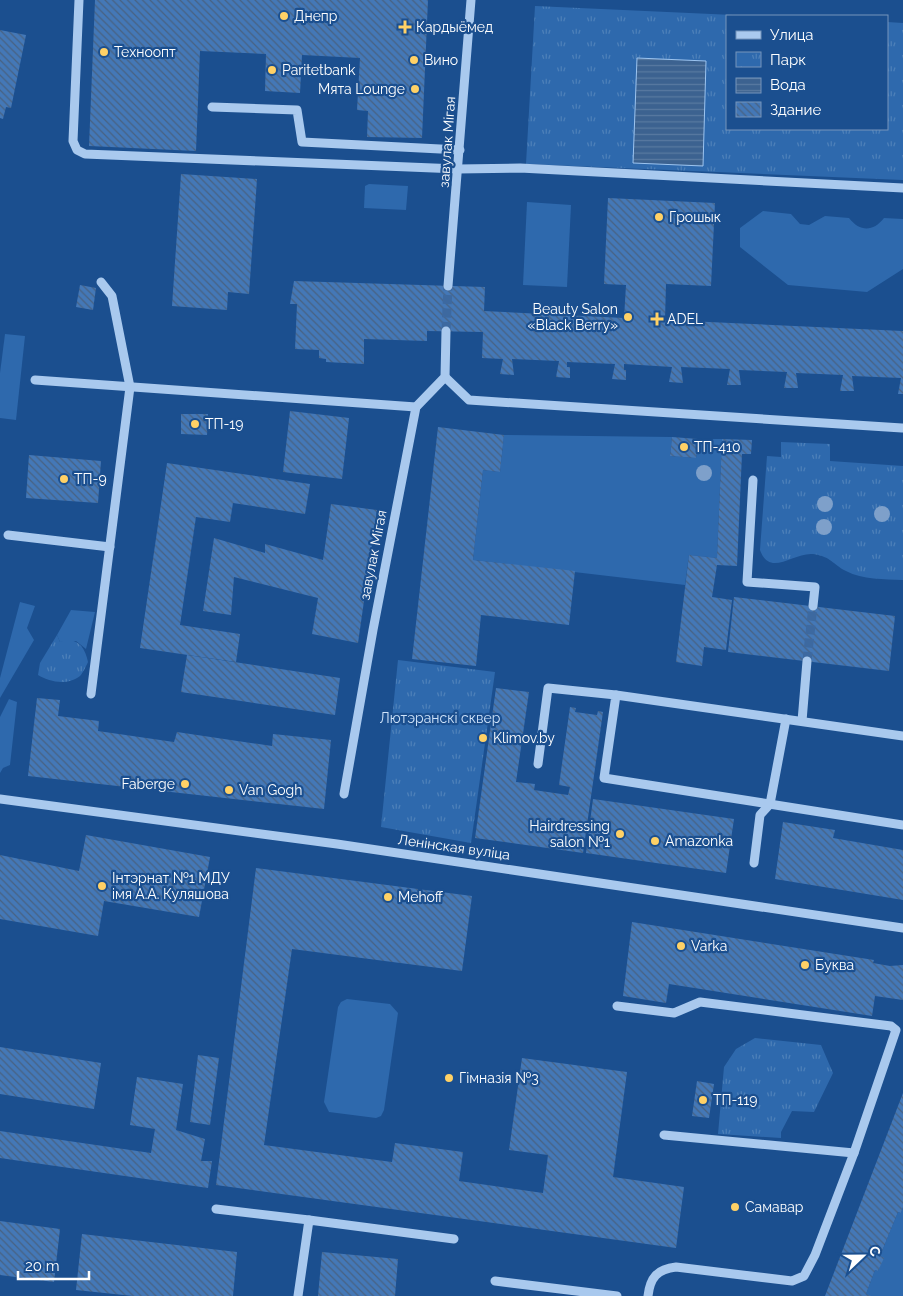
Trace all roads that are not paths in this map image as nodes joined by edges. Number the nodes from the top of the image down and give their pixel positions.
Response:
1 (79, 0) edge
2 (470, 0) edge
3 (212, 107) dead end
4 (460, 150) junction
5 (458, 169) junction
6 (903, 188) edge
7 (101, 282) dead end
8 (448, 286) tunnel mouth
9 (446, 331) tunnel mouth
10 (445, 377) junction
11 (35, 380) dead end
12 (130, 387) junction
13 (416, 407) junction
14 (902, 428) edge
15 (753, 480) dead end
16 (8, 535) dead end
17 (110, 546) junction
18 (813, 606) tunnel mouth
19 (807, 661) tunnel mouth
20 (91, 694) dead end
21 (616, 695) junction
22 (786, 719) junction
23 (802, 721) junction
24 (903, 736) edge
25 (538, 764) dead end
26 (344, 794) dead end
27 (0, 799) edge
28 (770, 804) junction
29 (903, 825) edge
30 (754, 863) dead end
31 (903, 928) edge
32 (617, 1006) dead end
33 (664, 1135) dead end
34 (854, 1153) junction
35 (216, 1209) dead end
36 (309, 1220) junction
37 (454, 1239) dead end
38 (495, 1281) dead end
39 (298, 1296) edge
40 (617, 1296) edge
41 (648, 1296) edge

1 - 5 street
2 - 4 street, завулак Мігая
3 - 4 street
4 - 5 street, завулак Мігая
5 - 6 street
5 - 8 street, завулак Мігая
7 - 12 street
9 - 10 street
10 - 13 street
10 - 14 street
11 - 12 street
12 - 13 street
12 - 17 street
13 - 26 street, завулак Мігая
15 - 18 street
16 - 17 street
17 - 20 street
19 - 23 street
21 - 22 street
21 - 25 street
21 - 28 street
22 - 23 street
22 - 28 street
23 - 24 street
27 - 31 street, Ленінская вуліца
28 - 29 street
28 - 30 street
32 - 34 street
33 - 34 street
34 - 41 street
35 - 36 street
36 - 37 street
36 - 39 street
38 - 40 street

